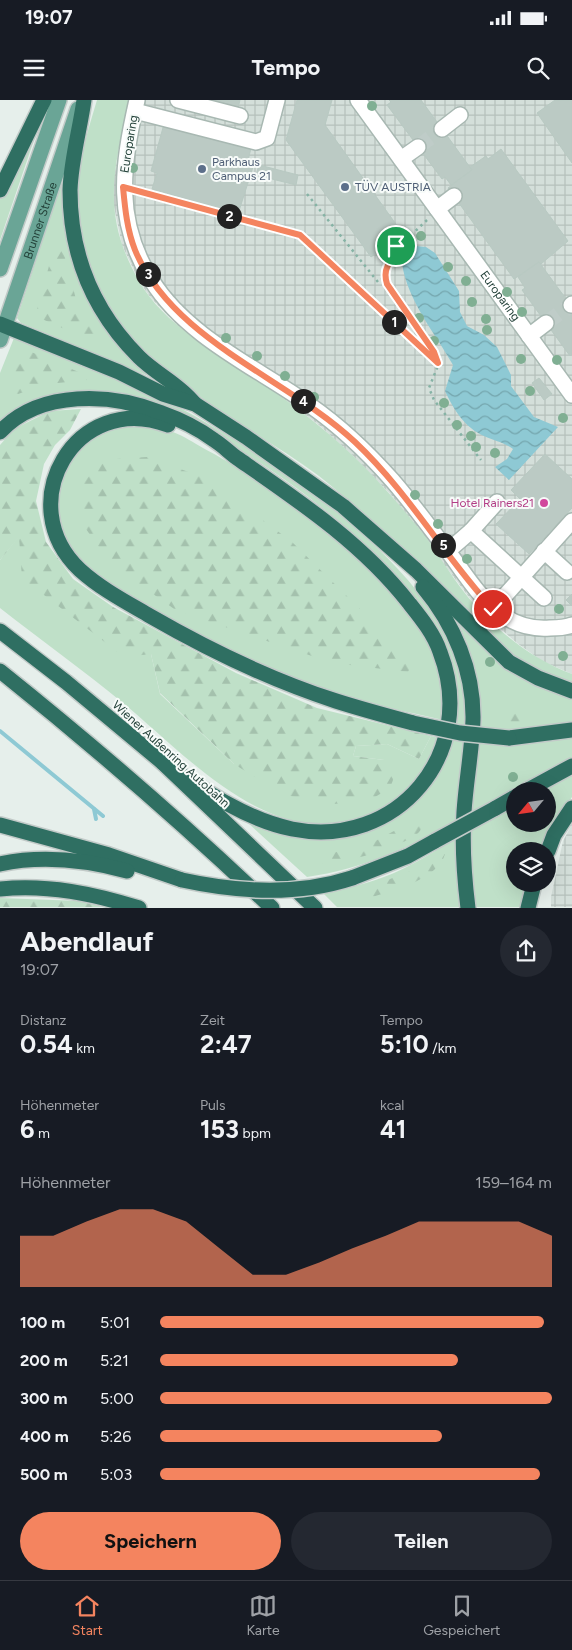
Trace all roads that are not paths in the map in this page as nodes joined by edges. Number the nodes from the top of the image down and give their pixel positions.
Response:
1 (44, 100) edge
2 (58, 100) edge
3 (83, 100) edge
4 (178, 100) edge
5 (277, 100) edge
6 (358, 100) edge
7 (136, 106) edge
8 (460, 115) dead end
9 (240, 116) dead end
10 (442, 129) tunnel mouth
11 (418, 147) tunnel mouth
12 (401, 159) junction
13 (0, 190) edge
14 (454, 196) dead end
15 (437, 210) junction
16 (0, 269) edge
17 (546, 323) tunnel mouth
18 (2, 330) edge
19 (529, 336) junction
20 (572, 395) edge
21 (195, 404) junction
22 (0, 432) edge
23 (235, 457) junction
24 (497, 502) dead end
25 (572, 521) edge
26 (471, 531) junction
27 (380, 540) junction
28 (448, 551) junction
29 (544, 551) junction
30 (567, 572) dead end
31 (521, 578) junction
32 (544, 598) dead end
33 (493, 609) junction
34 (572, 625) edge
35 (0, 631) edge
36 (0, 671) edge
37 (572, 691) edge
38 (572, 730) edge
39 (162, 762) junction
40 (572, 766) edge
41 (543, 782) edge
42 (506, 802) edge
43 (572, 808) edge
44 (0, 825) edge
45 (551, 842) edge
46 (0, 864) edge
47 (182, 880) junction
48 (0, 889) edge
49 (532, 892) edge
50 (140, 908) edge
51 (272, 908) edge
52 (314, 908) edge
53 (468, 908) edge
54 (528, 908) edge

1 - 13 highway
2 - 16 main road, Brunner Straße
3 - 18 main road, Brunner Straße
3 - 21 highway
4 - 9 street
5 - 7 street
6 - 12 street, Europaring
7 - 28 street, Europaring
8 - 10 street
11 - 12 street
12 - 15 street, Europaring
14 - 15 street
15 - 19 street, Europaring
17 - 19 street
18 - 21 highway
19 - 20 street, Europaring
21 - 27 highway
22 - 23 highway
23 - 38 highway, bridge
23 - 39 highway
24 - 26 street
25 - 29 street
26 - 28 street
26 - 31 street
27 - 37 highway
27 - 53 highway
28 - 33 street, Europaring
29 - 30 street
29 - 31 street
31 - 32 street
31 - 33 street
33 - 34 street, Europaring
35 - 39 highway, Wiener Außenring Autobahn
36 - 51 highway
39 - 52 highway, Wiener Außenring Autobahn
40 - 41 highway
42 - 47 highway, bridge
43 - 45 highway
44 - 47 highway
46 - 47 highway
48 - 50 highway
49 - 54 highway

